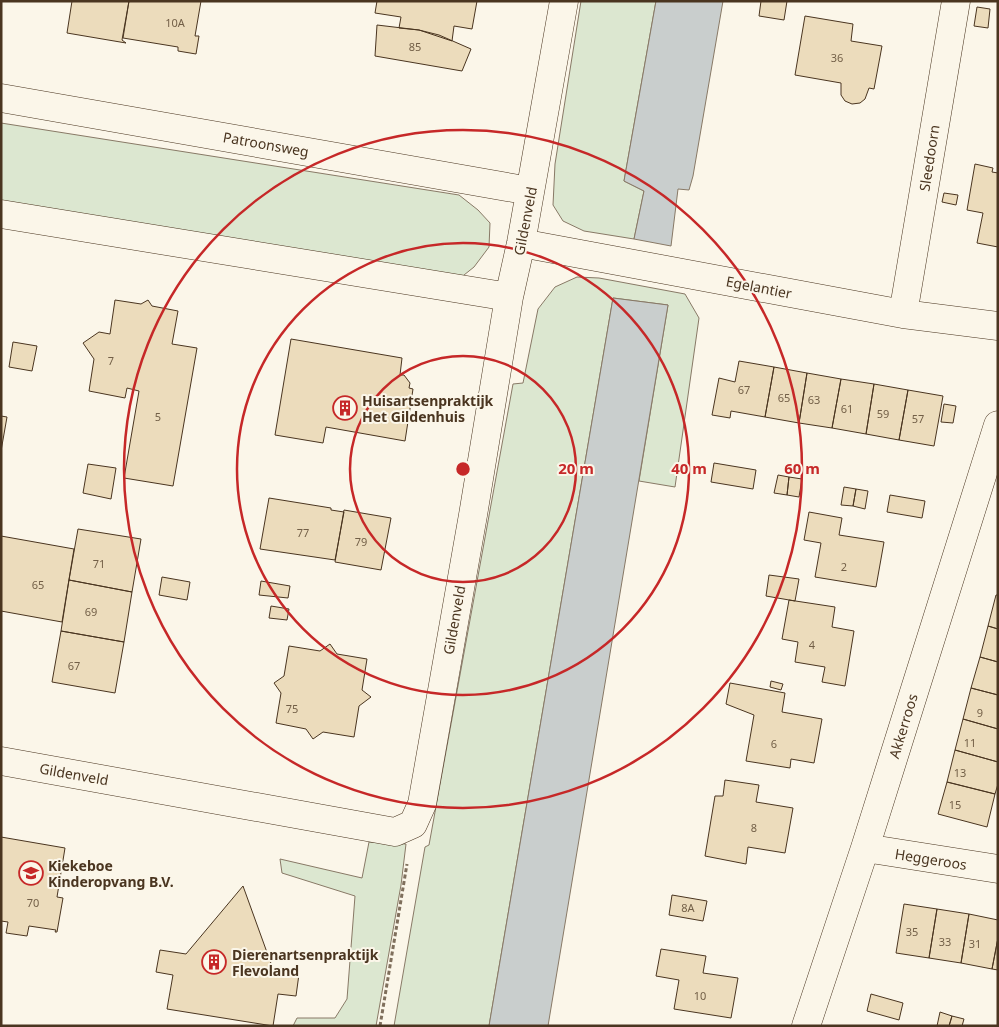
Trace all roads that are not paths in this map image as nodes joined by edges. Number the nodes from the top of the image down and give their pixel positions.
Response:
1 (564, 1) edge
2 (956, 1) edge
3 (1, 98) edge
4 (530, 191) junction
5 (1, 214) edge
6 (521, 243) junction
7 (509, 297) junction
8 (903, 314) junction
9 (998, 326) edge
10 (998, 425) edge
11 (1, 761) edge
12 (865, 848) junction
13 (998, 869) edge
14 (806, 1026) edge

1 - 4 street, Gildenveld
2 - 8 street, Sleedoorn
3 - 4 street, Patroonsweg
4 - 6 street, Gildenveld
5 - 7 street
6 - 7 street, Gildenveld
6 - 8 street, Egelantier
7 - 11 street, Gildenveld
8 - 9 street, Egelantier
10 - 12 street, Akkerroos
12 - 13 street, Heggeroos
12 - 14 street, Akkerroos

